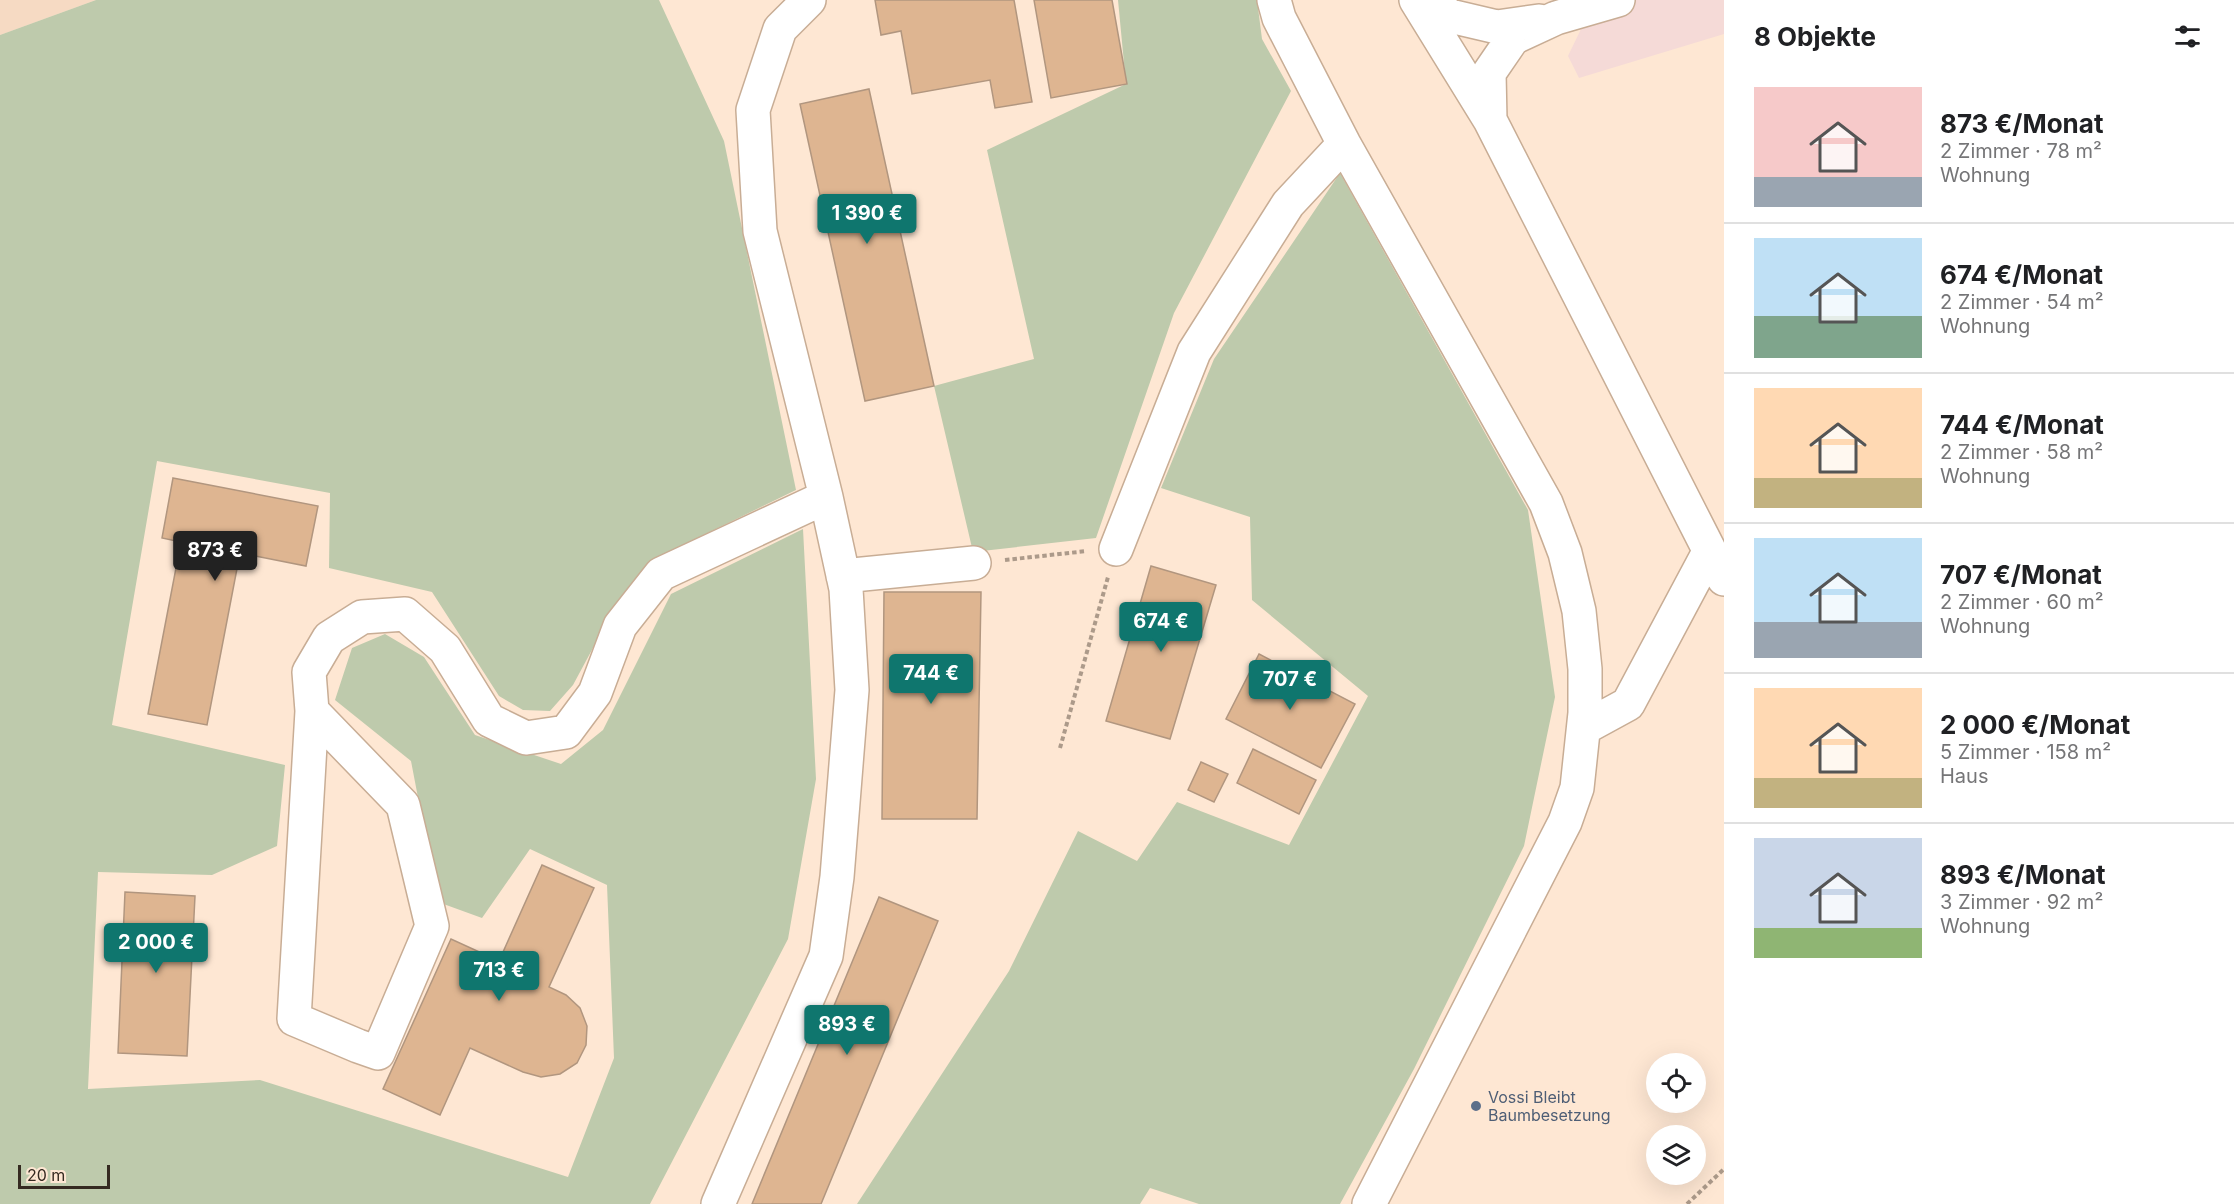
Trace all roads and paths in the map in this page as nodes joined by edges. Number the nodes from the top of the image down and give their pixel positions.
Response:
1 (809, 0) edge
2 (1274, 0) edge
3 (1416, 0) edge
4 (1428, 0) edge
5 (1618, 0) edge
6 (1556, 18) junction
7 (1490, 120) junction
8 (1344, 144) junction
9 (826, 497) junction
10 (1116, 549) junction
11 (974, 562) joint
12 (1717, 566) edge
13 (843, 576) junction
14 (312, 711) junction
15 (1584, 728) junction
16 (1060, 748) dead end
17 (1724, 1169) edge
18 (718, 1204) edge
19 (1369, 1204) edge
20 (1687, 1204) edge

1 - 9 lane
2 - 8 lane
3 - 7 lane
4 - 6 lane
5 - 6 lane
6 - 7 lane
7 - 12 lane
8 - 10 lane
8 - 15 lane
9 - 13 lane
9 - 14 lane
10 - 11 path
10 - 16 path
11 - 13 lane
12 - 15 lane
13 - 18 lane
14 - 14 lane
15 - 19 lane
17 - 20 path

